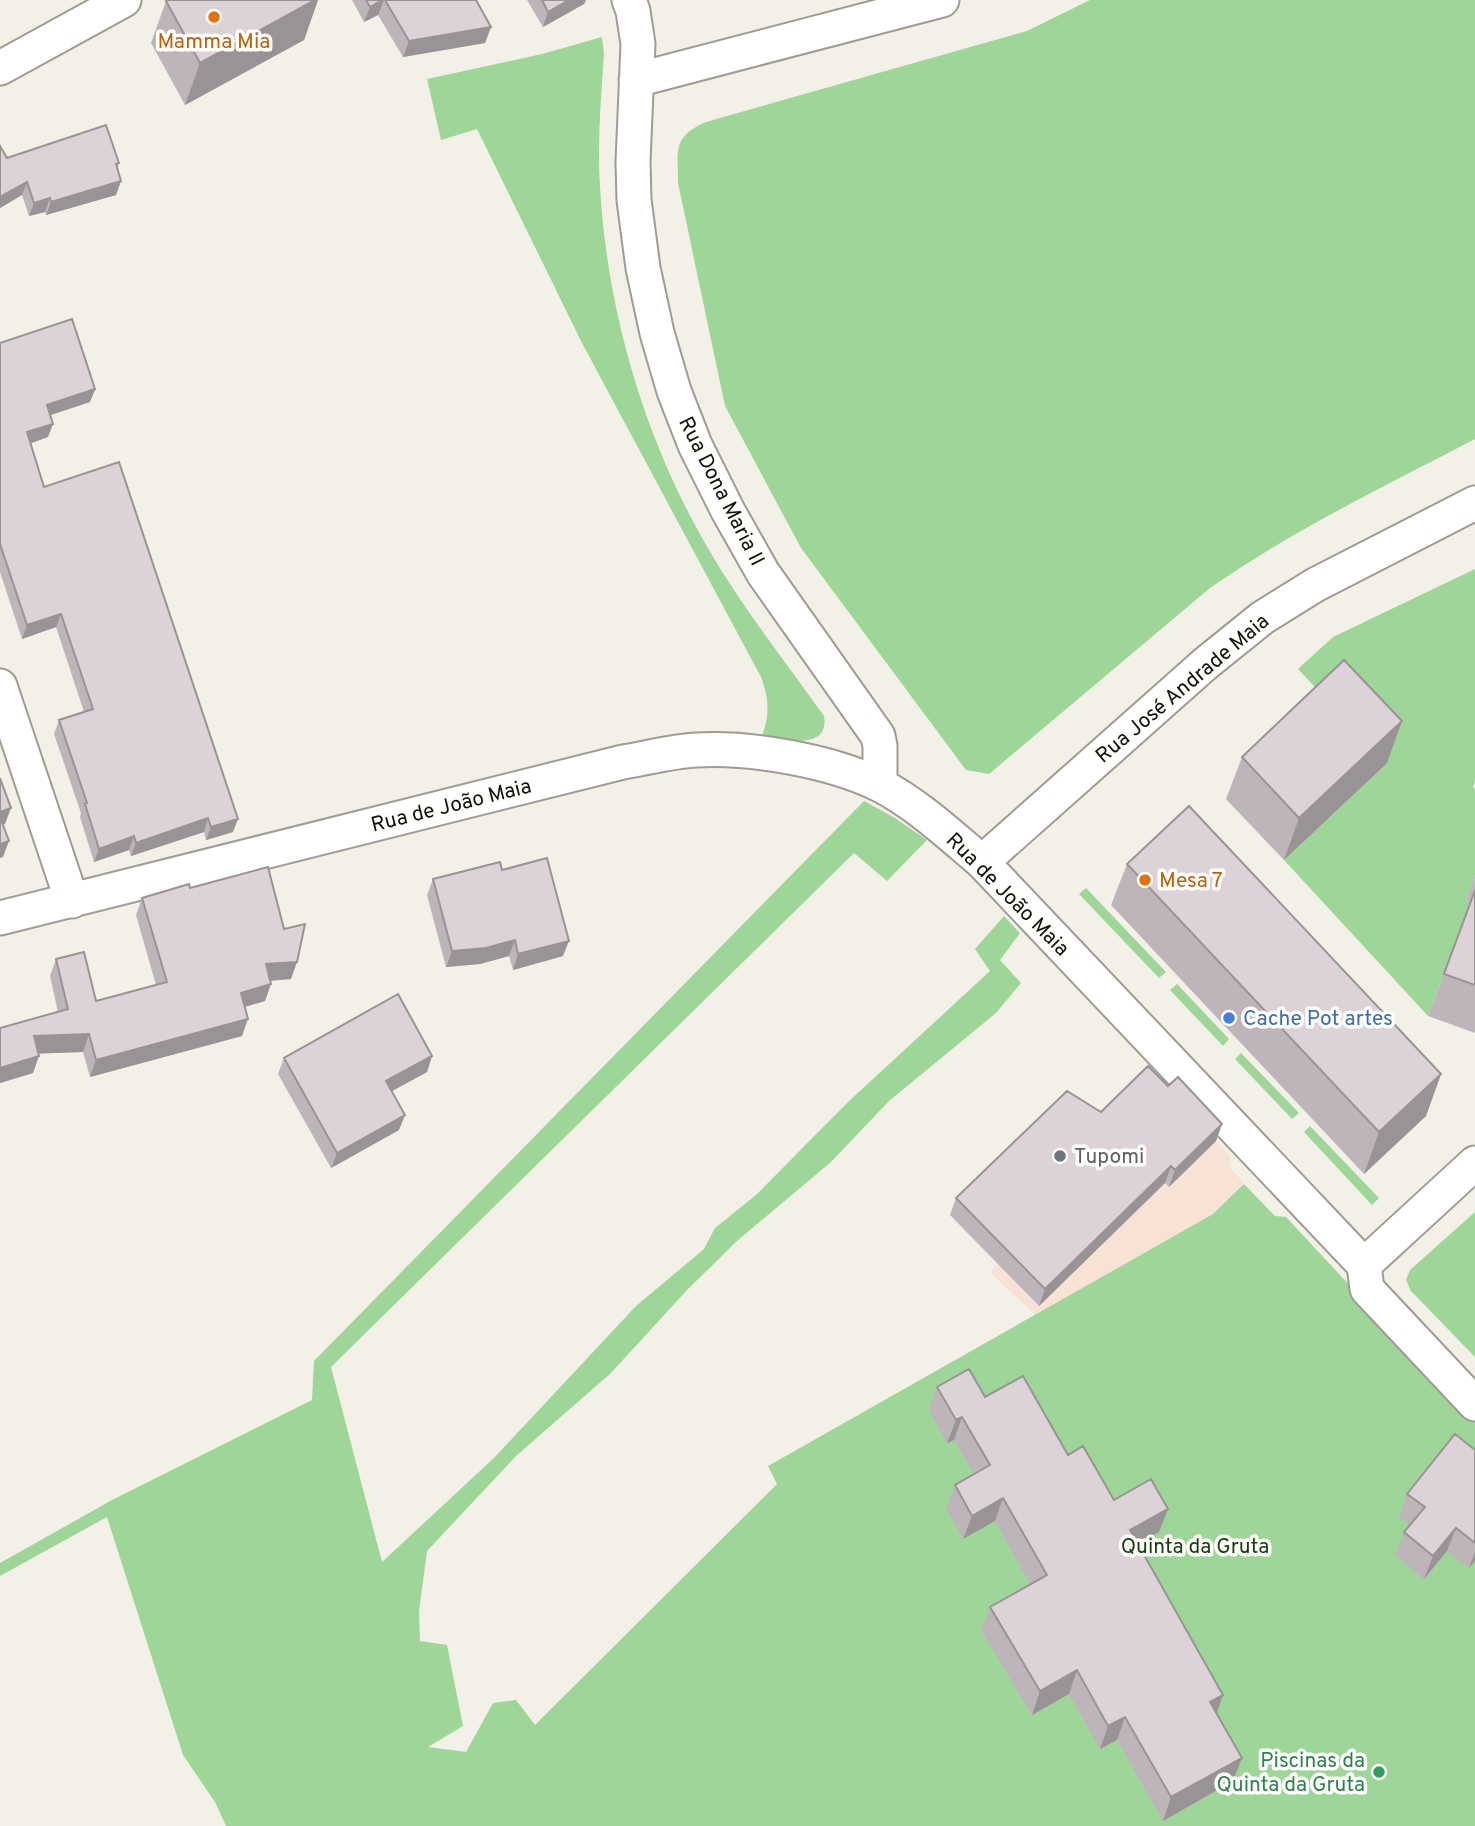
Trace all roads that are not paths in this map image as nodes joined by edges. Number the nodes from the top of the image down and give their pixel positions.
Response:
1 (124, 0) edge
2 (629, 0) edge
3 (942, 0) edge
4 (0, 68) edge
5 (636, 80) junction
6 (1475, 503) edge
7 (0, 686) edge
8 (880, 785) junction
9 (982, 862) junction
10 (72, 901) junction
11 (0, 918) edge
12 (1475, 1163) edge
13 (1364, 1265) junction
14 (1475, 1404) edge

1 - 4 street
2 - 5 street, Rua Dona Maria II
3 - 5 street
5 - 8 street, Rua Dona Maria II
6 - 9 street, Rua José Andrade Maia
7 - 10 street
8 - 9 street, Rua de João Maia
8 - 10 street, Rua de João Maia
9 - 13 street, Rua de João Maia
10 - 11 street, Rua de João Maia
12 - 13 street
13 - 14 street, Rua de João Maia

